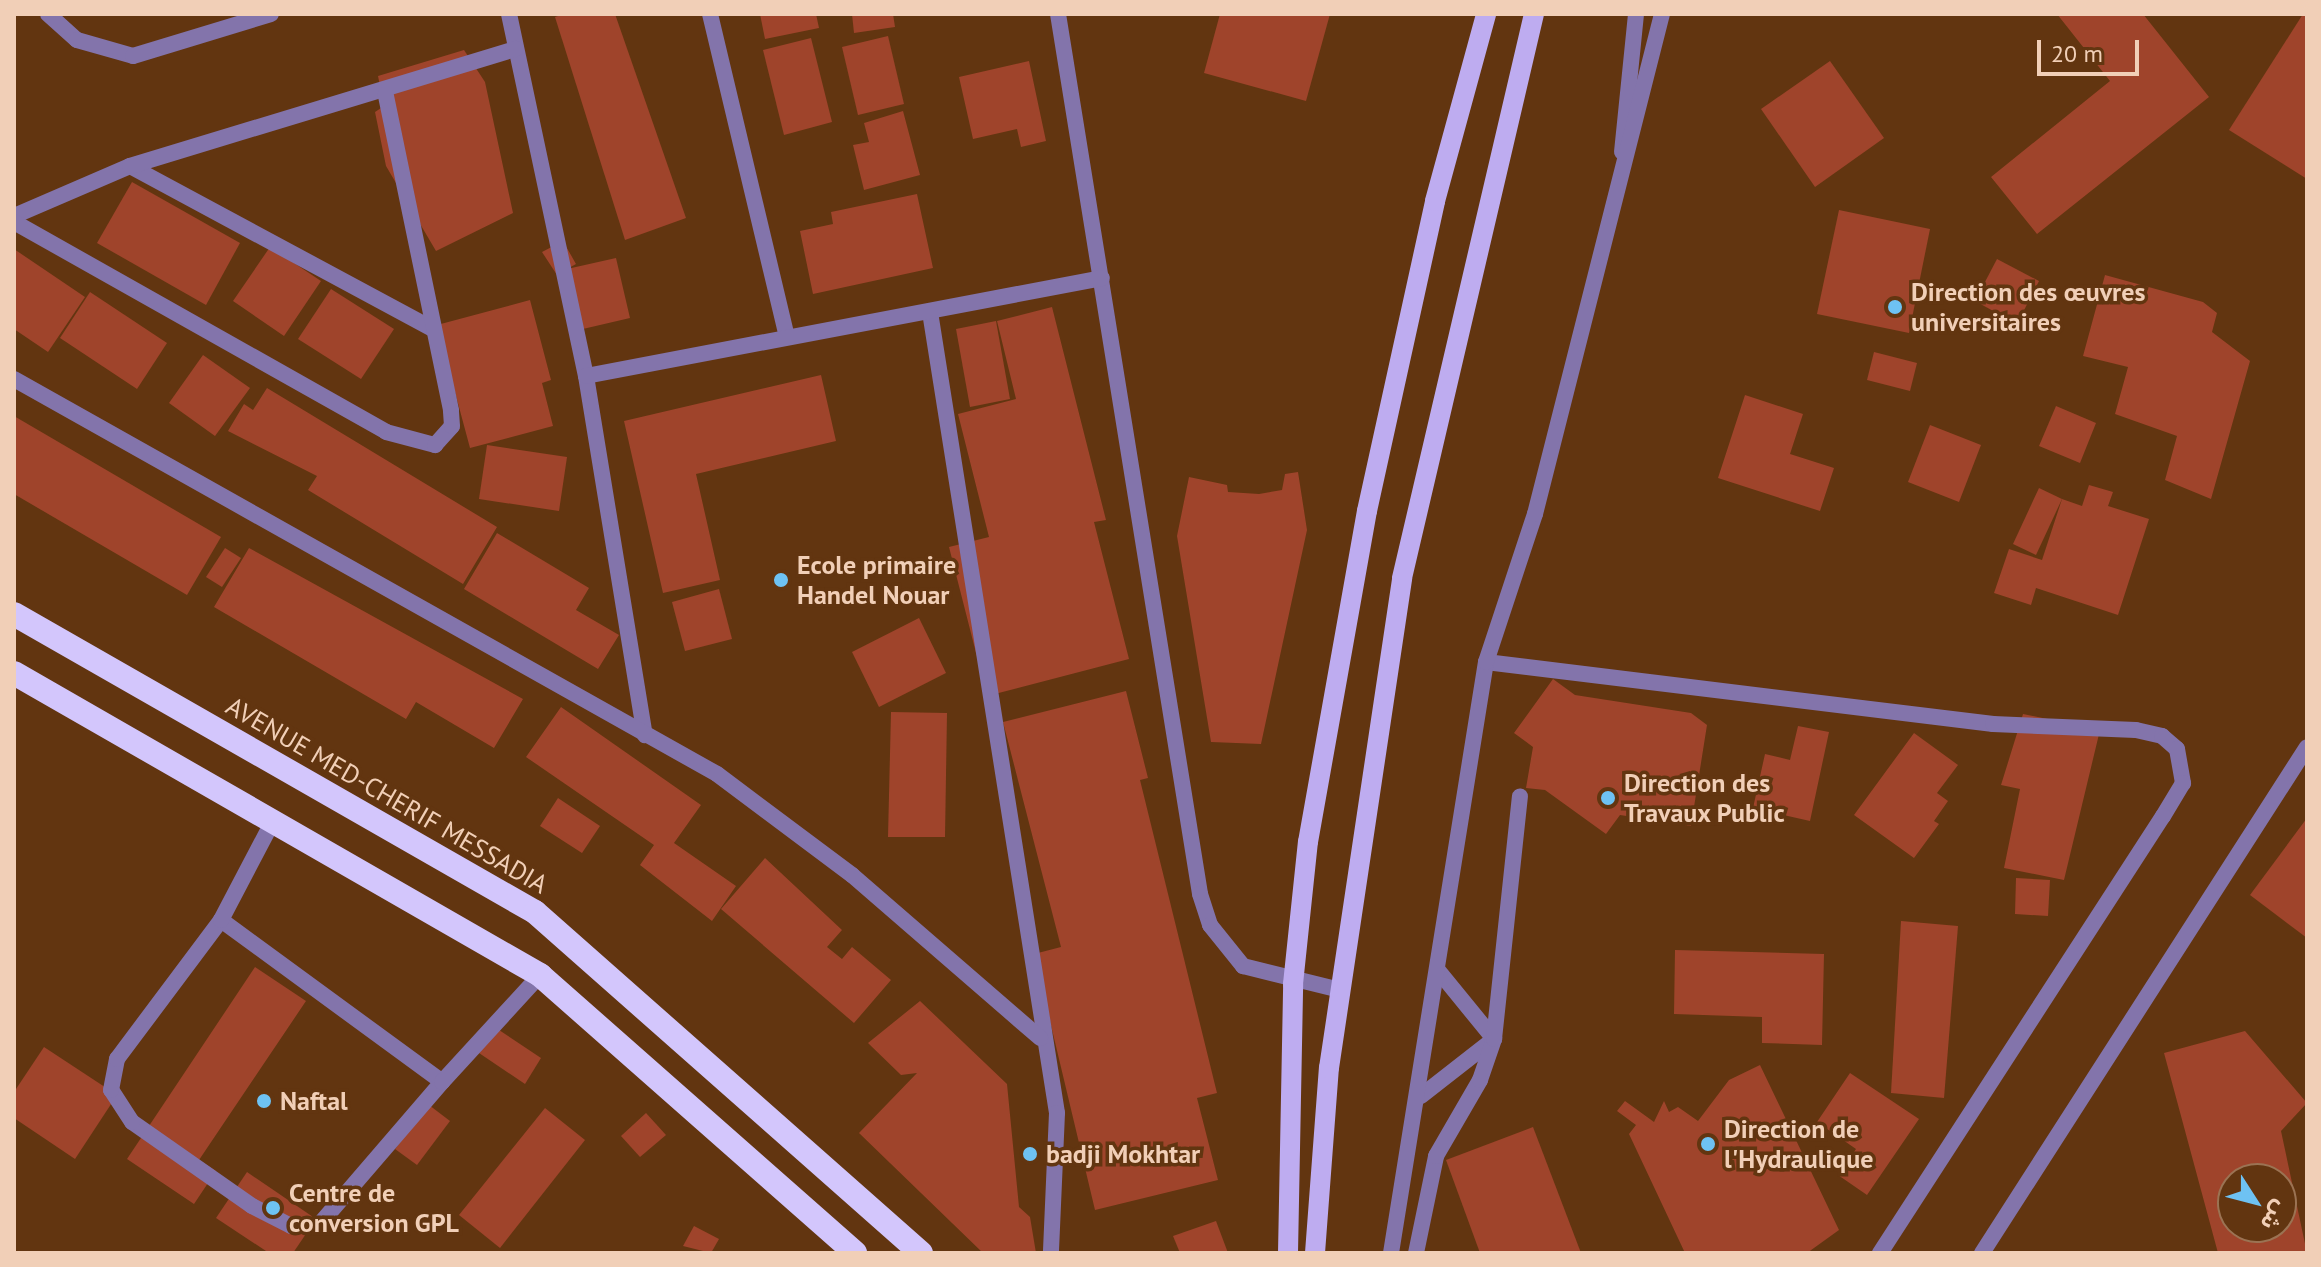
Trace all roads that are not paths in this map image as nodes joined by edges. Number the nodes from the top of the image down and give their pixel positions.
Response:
1 (48, 14) edge
2 (271, 14) edge
3 (509, 14) edge
4 (710, 14) edge
5 (1058, 14) edge
6 (1486, 14) edge
7 (1534, 14) edge
8 (1636, 14) edge
9 (1662, 14) edge
10 (516, 49) junction
11 (386, 95) junction
12 (130, 166) junction
13 (1618, 189) junction
14 (14, 219) edge
15 (1102, 278) junction
16 (930, 312) junction
17 (431, 328) junction
18 (787, 336) junction
19 (586, 376) junction
20 (14, 379) edge
21 (14, 614) edge
22 (1486, 662) junction
23 (14, 673) edge
24 (645, 735) junction
25 (2307, 747) edge
26 (1520, 796) dead end
27 (273, 821) junction
28 (221, 920) junction
29 (1437, 969) junction
30 (540, 975) junction
31 (1293, 984) junction
32 (1340, 990) junction
33 (1040, 1038) junction
34 (1494, 1039) junction
35 (442, 1082) junction
36 (1421, 1096) junction
37 (768, 1179) junction
38 (831, 1253) edge
39 (855, 1253) edge
40 (921, 1253) edge
41 (1051, 1253) edge
42 (1288, 1253) edge
43 (1315, 1253) edge
44 (1391, 1253) edge
45 (1416, 1253) edge
46 (1880, 1253) edge
47 (1982, 1253) edge

1 - 2 street
3 - 10 street
4 - 18 street
5 - 15 street
6 - 31 main road
7 - 32 main road
8 - 13 street
9 - 13 street
10 - 11 street
10 - 19 street
11 - 12 street
11 - 17 street
12 - 14 street
12 - 17 street
13 - 22 street
14 - 17 street
15 - 16 street
15 - 31 street
16 - 18 street
16 - 33 street
18 - 19 street
19 - 24 street
20 - 24 street
21 - 40 highway, AVENUE MED-CHERIF MESSADIA
22 - 29 street
22 - 46 street
23 - 27 highway
24 - 33 street
25 - 47 street
26 - 34 street
27 - 28 street
27 - 30 highway
28 - 35 street
28 - 35 street
29 - 34 street
29 - 36 street
30 - 35 street
30 - 37 highway
31 - 32 street
31 - 42 main road
32 - 43 main road
33 - 41 street
34 - 36 street
34 - 45 street
36 - 44 street
37 - 38 highway
37 - 39 highway

